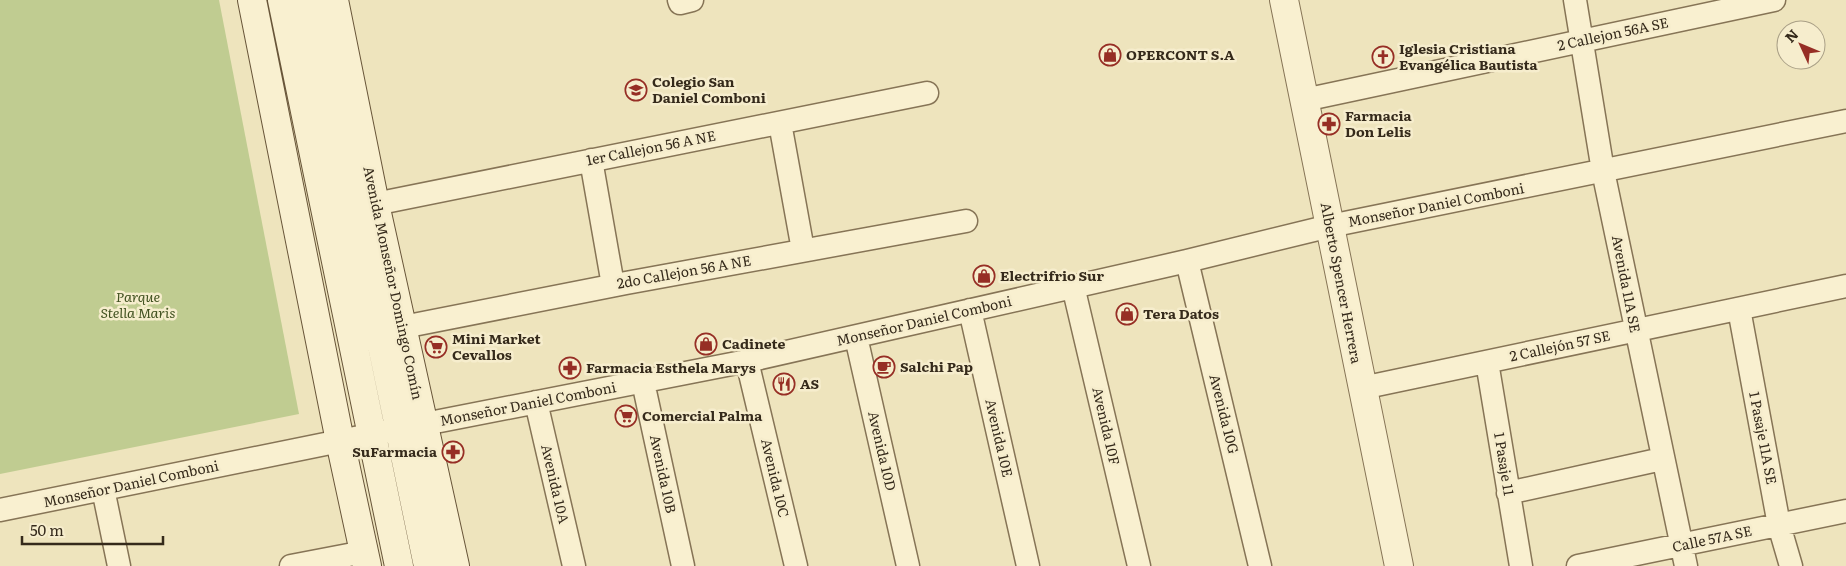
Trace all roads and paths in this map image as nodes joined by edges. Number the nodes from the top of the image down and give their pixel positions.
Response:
1 (252, 0) edge
2 (282, 0) edge
3 (310, 0) edge
4 (334, 0) edge
5 (1284, 0) edge
6 (1575, 0) edge
7 (1774, 0) edge
8 (1743, 3) edge
9 (1582, 41) junction
10 (928, 93) dead end
11 (1304, 100) junction
12 (1846, 121) edge
13 (780, 123) junction
14 (591, 160) junction
15 (1604, 171) junction
16 (375, 204) junction
17 (966, 221) dead end
18 (1330, 226) junction
19 (803, 250) junction
20 (1187, 261) junction
21 (613, 285) junction
22 (1073, 286) junction
23 (1846, 286) edge
24 (1739, 309) junction
25 (970, 310) junction
26 (403, 327) junction
27 (1636, 330) junction
28 (856, 337) junction
29 (747, 361) junction
30 (1487, 362) junction
31 (643, 382) junction
32 (1362, 388) junction
33 (536, 402) junction
34 (411, 426) junction
35 (372, 434) junction
36 (340, 441) junction
37 (1662, 459) junction
38 (104, 489) junction
39 (1508, 493) junction
40 (0, 510) edge
41 (1846, 511) edge
42 (1779, 525) junction
43 (1683, 556) edge
44 (366, 559) edge
45 (1619, 562) edge
46 (119, 566) edge
47 (291, 566) edge
48 (399, 566) edge
49 (428, 566) edge
50 (455, 566) edge
51 (574, 566) edge
52 (683, 566) edge
53 (796, 566) edge
54 (908, 566) edge
55 (1028, 566) edge
56 (1139, 566) edge
57 (1260, 566) edge
58 (1399, 566) edge
59 (1521, 566) edge
60 (1578, 566) edge
61 (1791, 566) edge

1 - 36 main road
2 - 35 main road
3 - 34 main road, Avenida Monseñor Domingo Comín
4 - 16 main road, Avenida Monseñor Domingo Comín
5 - 11 main road, Alberto Spencer Herrera
6 - 9 street, Avenida 11A SE
7 - 8 street, 2 Callejon 56A SE
8 - 9 street, 2 Callejon 56A SE
9 - 11 street, 2 Callejon 56A SE
9 - 15 street, Avenida 11A SE
10 - 13 street, 1er Callejon 56 A NE
11 - 18 main road, Alberto Spencer Herrera
12 - 15 street, Monseñor Daniel Comboni
13 - 14 street, 1er Callejon 56 A NE
13 - 19 street
14 - 16 street, 1er Callejon 56 A NE
14 - 21 street
15 - 18 street, Monseñor Daniel Comboni
15 - 27 street, Avenida 11A SE
16 - 26 main road, Avenida Monseñor Domingo Comín
17 - 19 street, 2do Callejon 56 A NE
18 - 20 street, Monseñor Daniel Comboni
18 - 32 main road, Alberto Spencer Herrera
19 - 21 street, 2do Callejon 56 A NE
20 - 22 street, Monseñor Daniel Comboni
20 - 57 street, Avenida 10G
21 - 26 street, 2do Callejon 56 A NE
22 - 25 street, Monseñor Daniel Comboni
22 - 56 street, Avenida 10F
23 - 24 street, 2 Callejón 57 SE
24 - 27 street, 2 Callejón 57 SE
24 - 42 street, 1 Pasaje 11A SE
25 - 28 street, Monseñor Daniel Comboni
25 - 55 street, Avenida 10E
26 - 34 main road, Avenida Monseñor Domingo Comín
27 - 30 street, 2 Callejón 57 SE
27 - 37 street, Avenida 11A SE
28 - 29 street, Monseñor Daniel Comboni
28 - 54 street, Avenida 10D
29 - 31 street, Monseñor Daniel Comboni
29 - 53 street, Avenida 10C
30 - 32 street, 2 Callejón 57 SE
30 - 39 street, 1 Pasaje 11
31 - 33 street, Monseñor Daniel Comboni
31 - 52 street, Avenida 10B
32 - 58 main road, Alberto Spencer Herrera
33 - 34 street, Monseñor Daniel Comboni
33 - 51 street, Avenida 10A
34 - 35 street, Monseñor Daniel Comboni
34 - 49 main road, Avenida Monseñor Domingo Comín
34 - 50 main road, Avenida Monseñor Domingo Comín
35 - 36 street, Monseñor Daniel Comboni
35 - 48 main road
36 - 38 street, Monseñor Daniel Comboni
36 - 44 main road
37 - 39 street
37 - 43 street, Avenida 11A SE
38 - 40 street, Monseñor Daniel Comboni
38 - 46 street
39 - 59 street, 1 Pasaje 11
41 - 42 street, Calle 57A SE
42 - 43 street, Calle 57A SE
42 - 61 street, 1 Pasaje 11A SE
43 - 45 street, Calle 57A SE
44 - 47 street
45 - 60 street, Calle 57A SE

